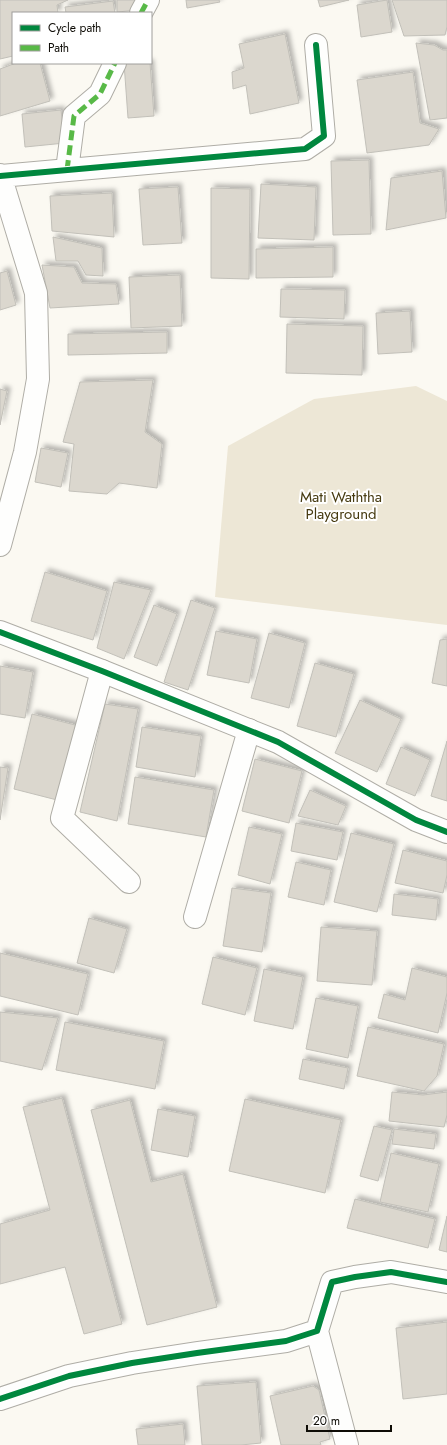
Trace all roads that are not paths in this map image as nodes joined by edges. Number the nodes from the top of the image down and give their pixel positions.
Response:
1 (148, 0) edge
2 (142, 12) edge
3 (316, 46) dead end
4 (115, 64) edge
5 (67, 170) junction
6 (0, 175) edge
7 (0, 545) edge
8 (0, 632) edge
9 (102, 671) junction
10 (249, 730) junction
11 (447, 832) edge
12 (129, 882) dead end
13 (195, 917) dead end
14 (447, 1282) edge
15 (317, 1331) junction
16 (0, 1399) edge
17 (347, 1445) edge

1 - 2 street
3 - 5 street
4 - 5 street
5 - 6 street
6 - 7 street
8 - 9 street
9 - 10 street
9 - 12 street
10 - 11 street
10 - 13 street
14 - 15 street
15 - 16 street
15 - 17 street

